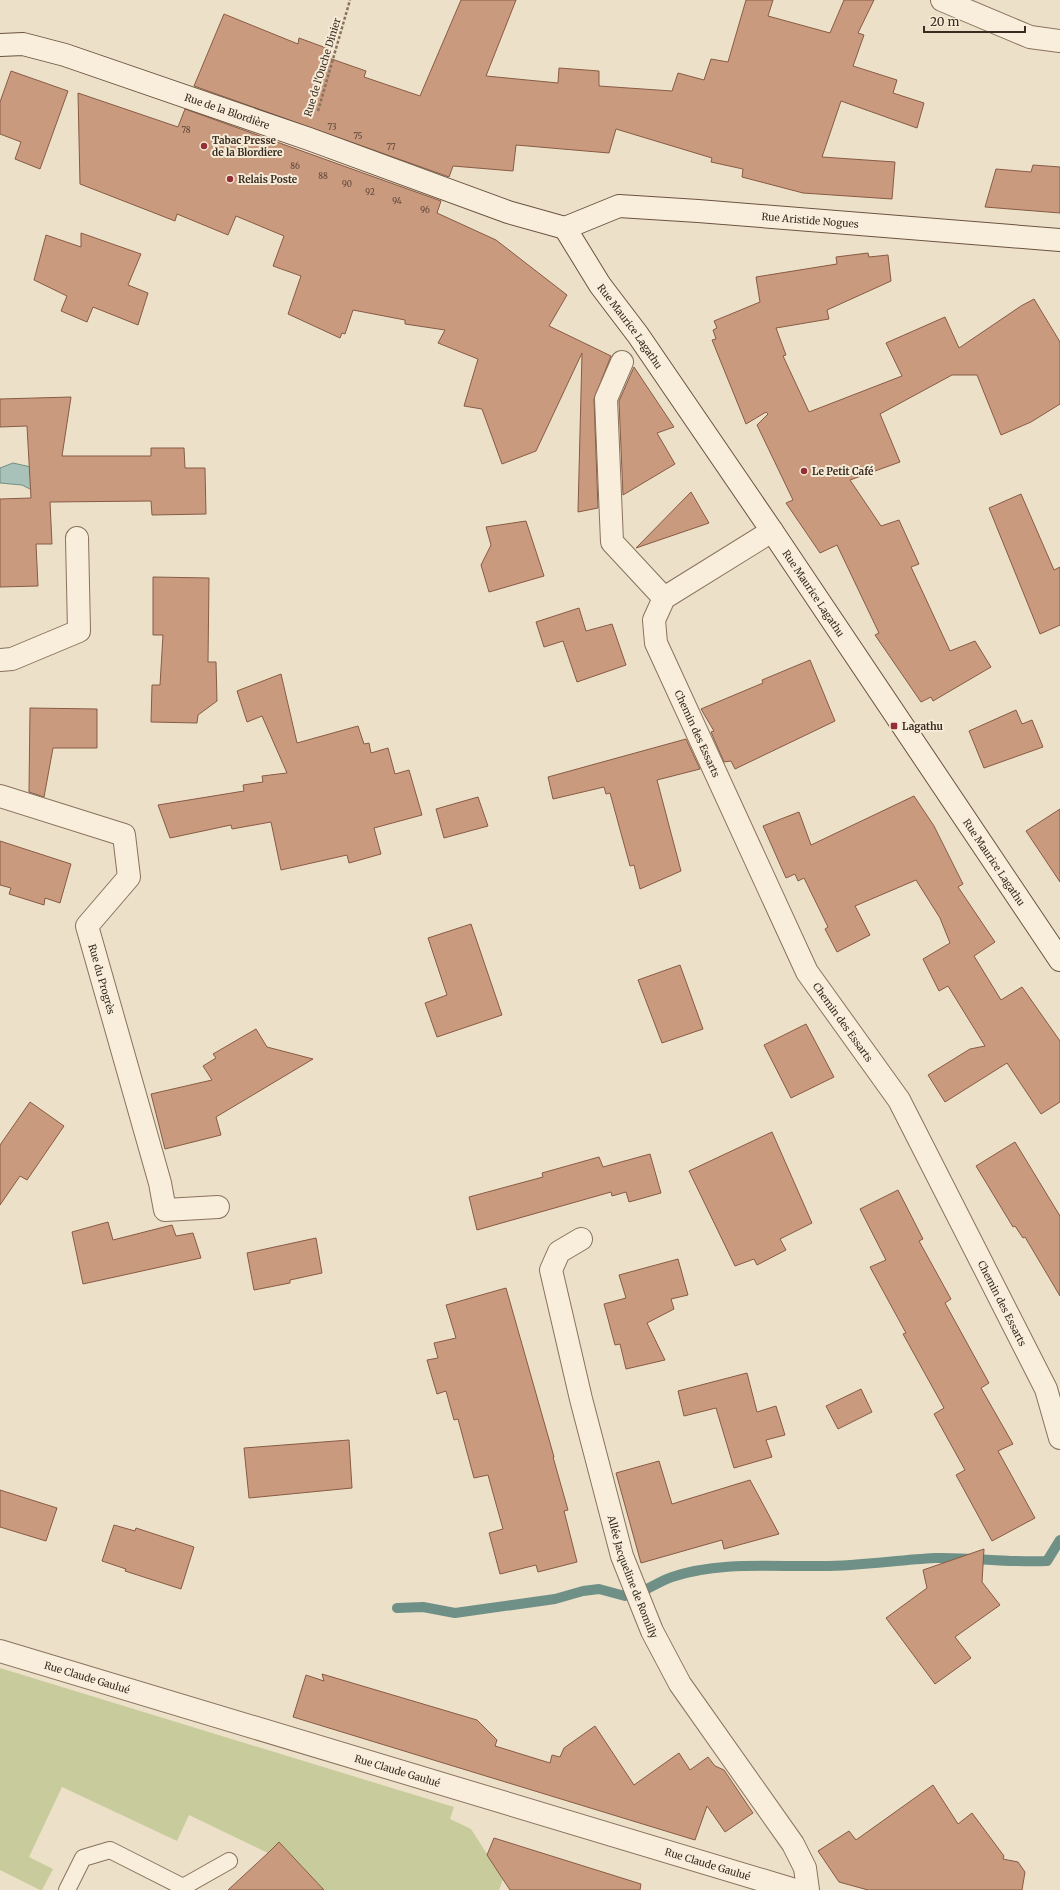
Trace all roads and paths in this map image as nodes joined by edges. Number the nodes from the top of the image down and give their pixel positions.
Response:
1 (350, 0) edge
2 (942, 0) edge
3 (1060, 41) edge
4 (0, 45) edge
5 (309, 139) junction
6 (565, 228) junction
7 (1060, 240) edge
8 (622, 362) dead end
9 (772, 531) junction
10 (77, 538) dead end
11 (664, 598) junction
12 (0, 660) edge
13 (0, 796) edge
14 (1060, 960) edge
15 (218, 1207) dead end
16 (580, 1240) dead end
17 (1060, 1438) edge
18 (0, 1651) edge
19 (229, 1861) dead end
20 (67, 1890) edge
21 (795, 1890) edge
22 (808, 1890) edge

1 - 5 path, Rue de l'Ouche Dinier
2 - 3 street
4 - 5 street, Rue de la Blordière
5 - 6 street, Rue de la Blordière
6 - 7 street, Rue Aristide Nogues
6 - 9 street, Rue Maurice Lagathu
8 - 11 street
9 - 11 street
9 - 14 street, Rue Maurice Lagathu
10 - 12 street
11 - 17 street, Chemin des Essarts
13 - 15 street, Rue du Progrès
16 - 22 street, Allée Jacqueline de Romilly
18 - 21 street, Rue Claude Gaulué
19 - 20 lane

